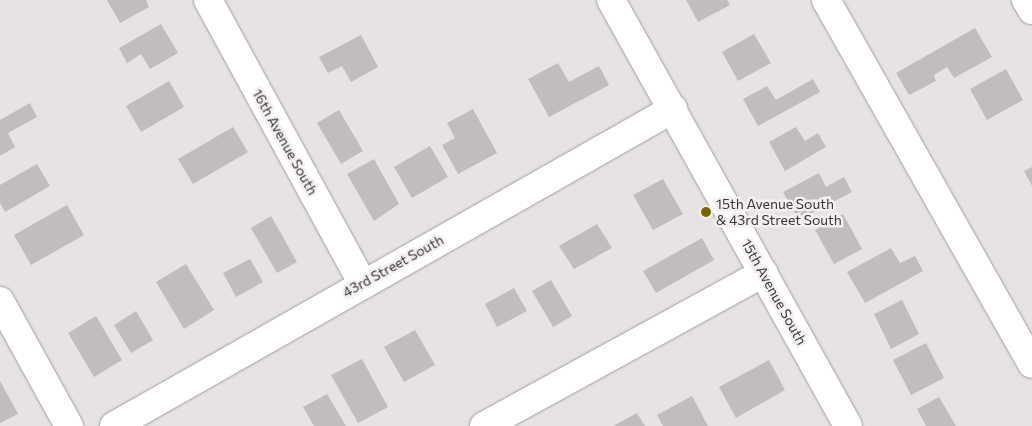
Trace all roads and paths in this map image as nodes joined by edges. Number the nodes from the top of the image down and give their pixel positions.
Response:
1 (208, 0) edge
2 (611, 0) edge
3 (826, 0) edge
4 (1026, 0) edge
5 (1032, 10) edge
6 (673, 110) junction
7 (764, 273) junction
8 (362, 283) junction
9 (0, 302) edge
10 (1032, 364) edge
11 (840, 423) edge
12 (69, 426) edge
13 (114, 426) edge
14 (484, 426) edge

1 - 8 street, 16th Avenue South
2 - 6 street, 15th Avenue South
3 - 10 street
4 - 5 street
6 - 7 street, 15th Avenue South
6 - 8 street, 43rd Street South
7 - 11 street, 15th Avenue South
7 - 14 street
8 - 13 street, 43rd Street South
9 - 12 street

